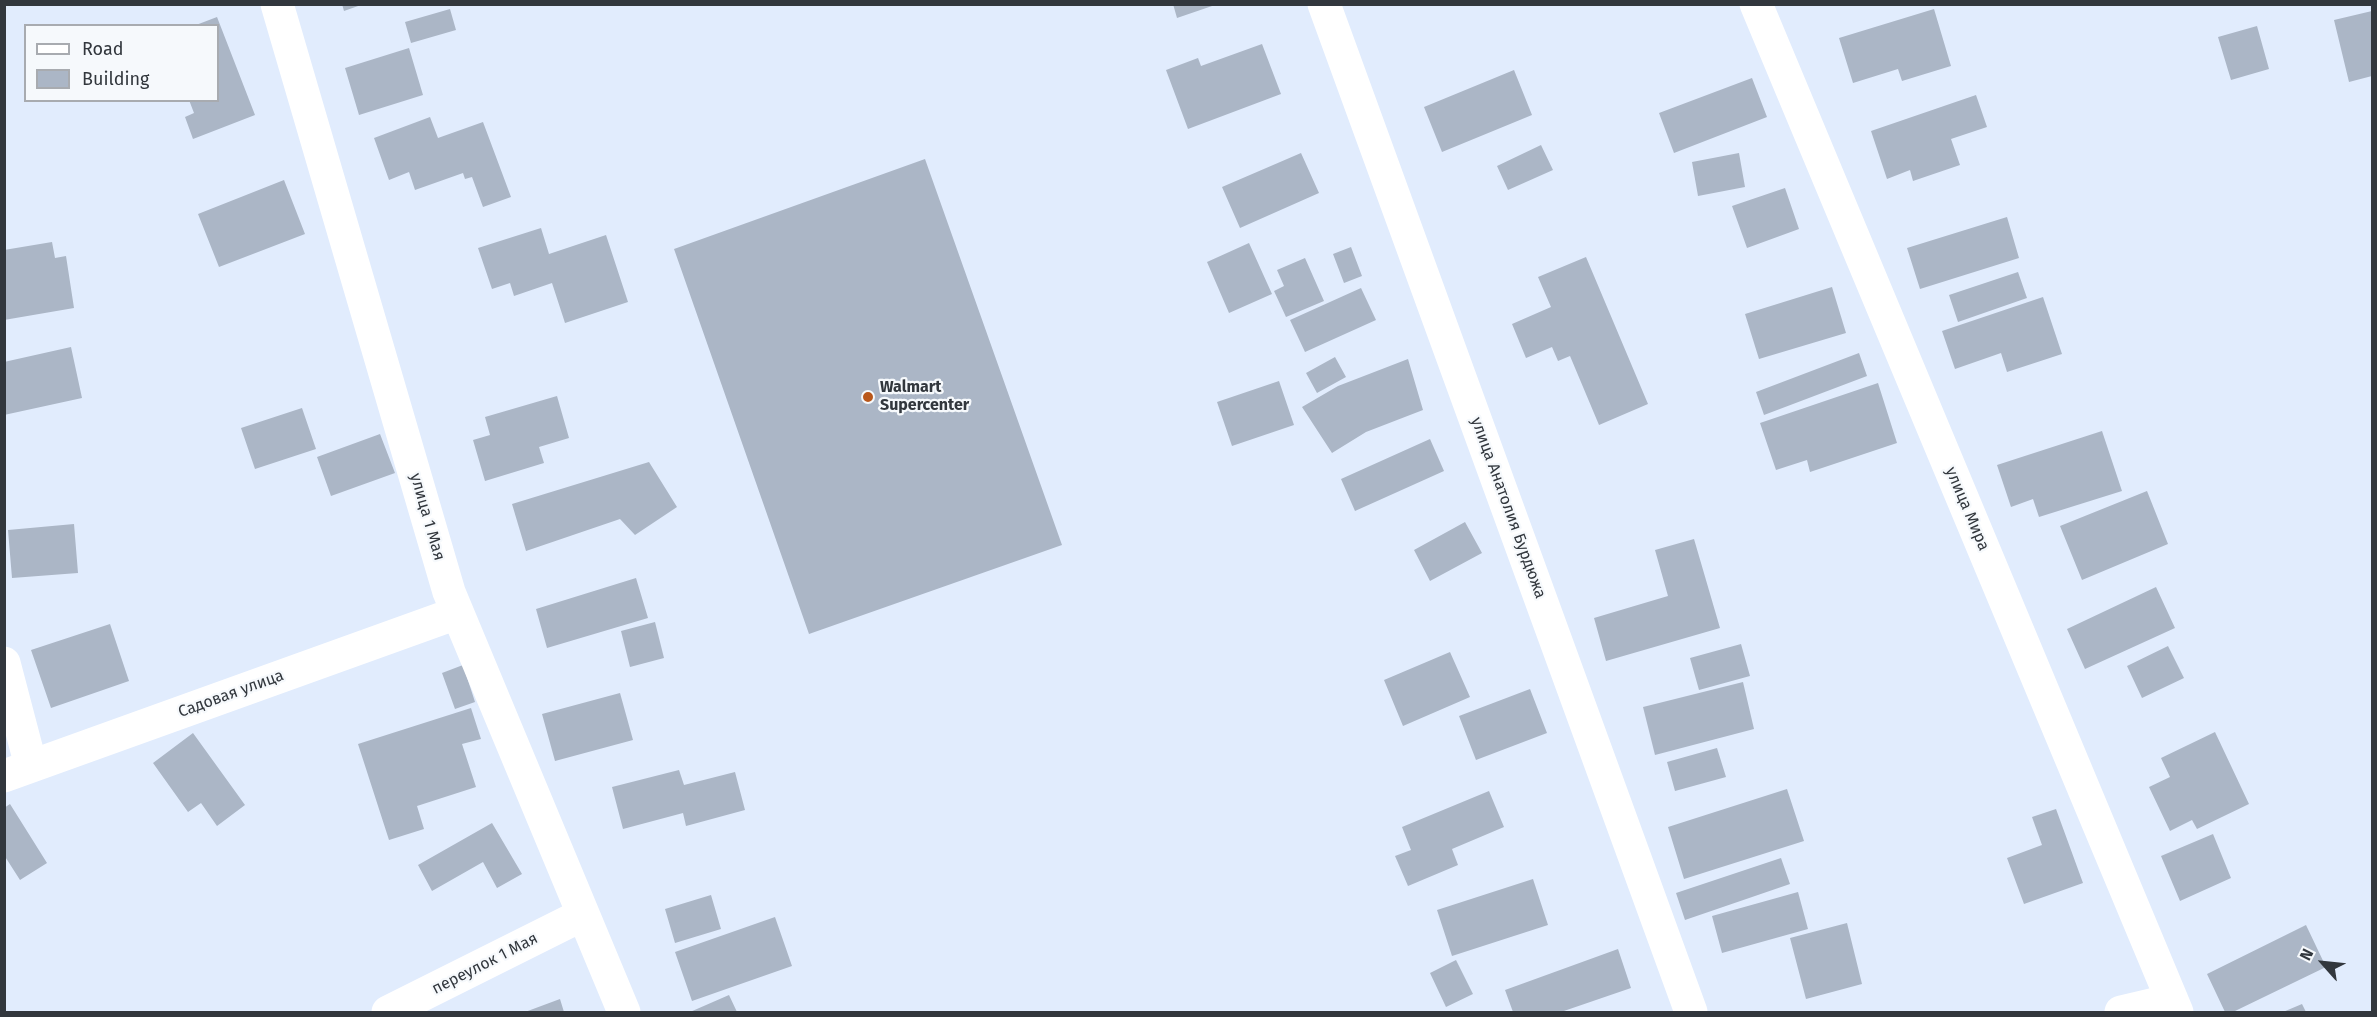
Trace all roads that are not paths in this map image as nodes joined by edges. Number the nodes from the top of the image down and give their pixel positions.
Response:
1 (277, 4) edge
2 (1324, 4) edge
3 (1756, 4) edge
4 (458, 613) junction
5 (4, 663) edge
6 (18, 771) edge
7 (582, 915) junction
8 (2175, 1006) edge
9 (388, 1012) edge
10 (624, 1012) edge
11 (1691, 1012) edge
12 (2121, 1012) edge

1 - 4 street, улица 1 Мая
2 - 11 street, улица Анатолия Бурдюжа
3 - 8 street, улица Мира
4 - 6 street, Садовая улица
4 - 7 street, улица 1 Мая
5 - 6 street
7 - 9 street, переулок 1 Мая
7 - 10 street, улица 1 Мая
8 - 12 street

